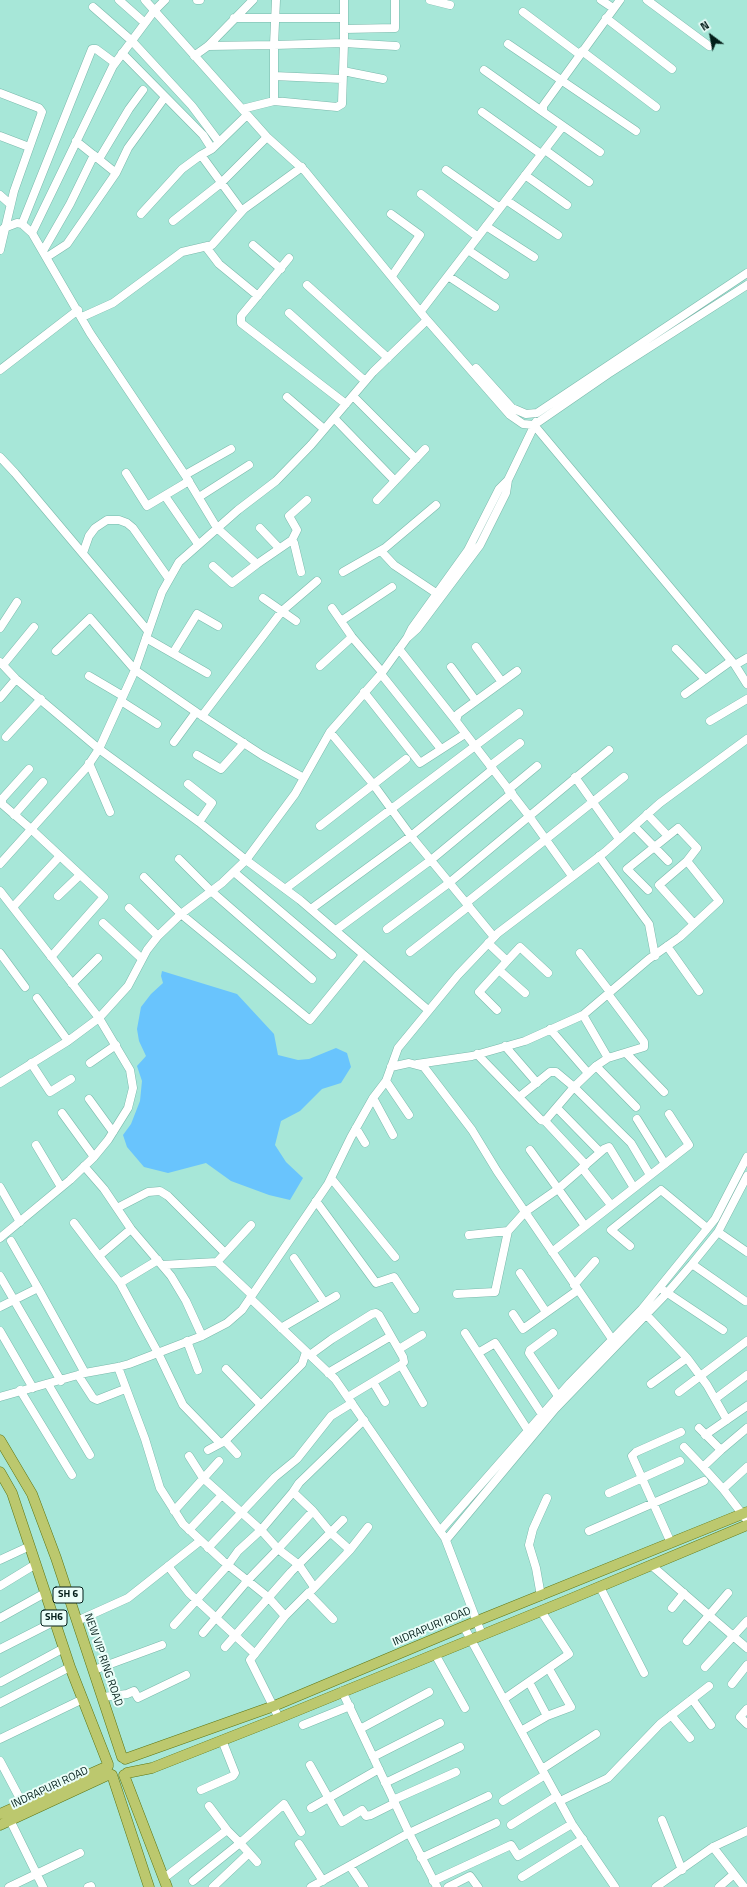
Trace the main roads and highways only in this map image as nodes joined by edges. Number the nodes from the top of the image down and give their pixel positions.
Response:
1 (0, 1440) edge
2 (0, 1472) edge
3 (745, 1516) edge
4 (747, 1524) edge
5 (124, 1758) junction
6 (109, 1770) junction
7 (126, 1774) junction
8 (5, 1815) edge
9 (0, 1825) edge
10 (165, 1883) edge
11 (149, 1887) edge

1 - 5 main road, NEW VIP RING ROAD / SH 6
2 - 6 main road, SH6
3 - 5 main road, INDRAPURI ROAD
4 - 7 main road
5 - 6 main road
5 - 7 main road
6 - 7 main road
6 - 8 main road, INDRAPURI ROAD
6 - 11 main road
7 - 10 main road
8 - 9 main road, INDRAPURI ROAD

